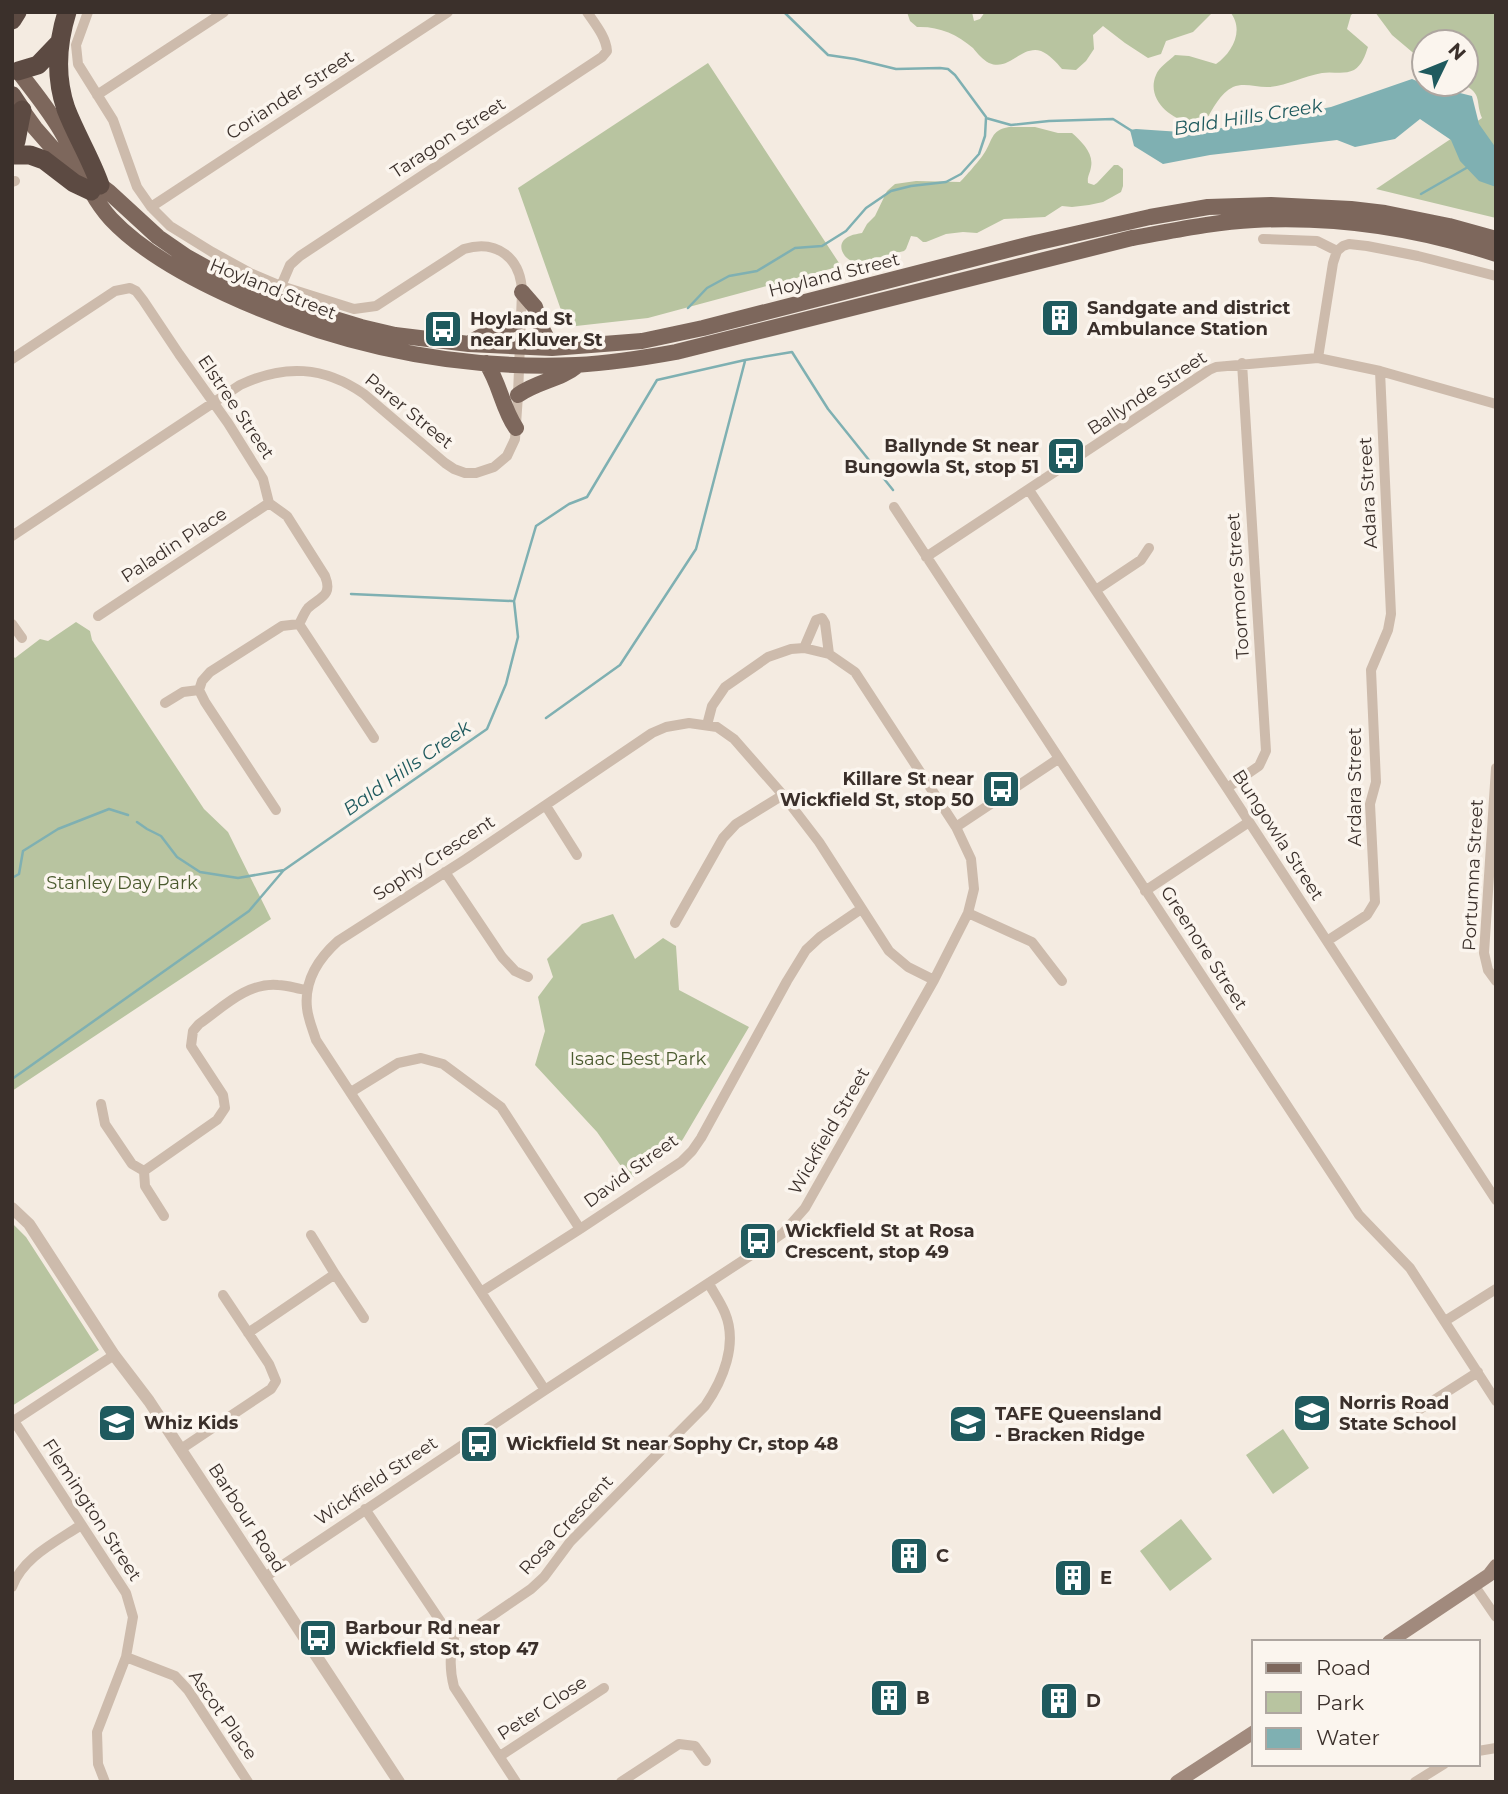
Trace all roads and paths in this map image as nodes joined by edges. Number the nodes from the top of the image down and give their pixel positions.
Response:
1 (17, 12) edge
2 (67, 12) edge
3 (88, 12) edge
4 (224, 12) edge
5 (448, 12) edge
6 (587, 12) edge
7 (12, 20) edge
8 (60, 41) junction
9 (15, 67) edge
10 (97, 95) junction
11 (17, 102) edge
12 (12, 149) edge
13 (12, 155) edge
14 (80, 169) junction
15 (96, 188) junction
16 (151, 207) junction
17 (1264, 239) dead end
18 (1496, 239) edge
19 (1337, 251) junction
20 (1496, 254) edge
21 (1496, 276) edge
22 (281, 286) junction
23 (522, 292) junction
24 (521, 320) junction
25 (469, 344) junction
26 (520, 348) junction
27 (552, 348) junction
28 (1318, 358) junction
29 (12, 359) edge
30 (486, 363) junction
31 (1242, 363) junction
32 (519, 365) junction
33 (578, 365) junction
34 (1380, 371) junction
35 (518, 395) junction
36 (214, 403) junction
37 (1496, 404) edge
38 (516, 428) junction
39 (1030, 490) junction
40 (269, 503) junction
41 (894, 507) dead end
42 (12, 536) edge
43 (1149, 548) dead end
44 (926, 557) junction
45 (1096, 590) junction
46 (1391, 614) joint
47 (98, 616) dead end
48 (12, 624) edge
49 (299, 624) junction
50 (22, 638) dead end
51 (804, 648) junction
52 (829, 654) junction
53 (199, 690) junction
54 (165, 703) dead end
55 (707, 725) junction
56 (374, 738) dead end
57 (1058, 759) junction
58 (1496, 768) edge
59 (1227, 788) junction
60 (783, 795) junction
61 (546, 806) junction
62 (276, 810) dead end
63 (1249, 822) junction
64 (956, 827) junction
65 (1493, 846) edge
66 (577, 855) dead end
67 (445, 872) junction
68 (1146, 891) junction
69 (861, 909) junction
70 (968, 913) junction
71 (675, 923) dead end
72 (1326, 941) junction
73 (528, 977) dead end
74 (934, 980) junction
75 (1062, 981) dead end
76 (1496, 981) edge
77 (306, 990) junction
78 (351, 1092) junction
79 (101, 1104) dead end
80 (144, 1171) junction
81 (1496, 1200) edge
82 (12, 1208) edge
83 (164, 1216) dead end
84 (580, 1229) junction
85 (311, 1235) dead end
86 (335, 1274) junction
87 (709, 1284) junction
88 (1496, 1289) edge
89 (481, 1292) junction
90 (223, 1295) dead end
91 (364, 1318) dead end
92 (1445, 1321) junction
93 (248, 1333) junction
94 (114, 1355) junction
95 (1478, 1373) junction
96 (545, 1390) junction
97 (1496, 1401) edge
98 (1420, 1409) dead end
99 (13, 1422) edge
100 (181, 1449) junction
101 (365, 1510) junction
102 (81, 1525) junction
103 (1494, 1572) edge
104 (265, 1577) junction
105 (1474, 1585) junction
106 (12, 1587) edge
107 (1496, 1617) edge
108 (455, 1634) junction
109 (1392, 1640) edge
110 (126, 1657) junction
111 (604, 1688) dead end
112 (1252, 1733) edge
113 (500, 1756) junction
114 (706, 1761) dead end
115 (1441, 1766) edge
116 (106, 1782) edge
117 (248, 1782) edge
118 (399, 1782) edge
119 (516, 1782) edge
120 (621, 1782) edge
121 (1177, 1782) edge
122 (1415, 1782) edge

1 - 7 highway
2 - 8 highway
3 - 10 street
4 - 10 street
5 - 16 street, Coriander Street
6 - 22 street, Taragon Street
8 - 9 highway
8 - 15 highway
9 - 14 main road
10 - 16 street
11 - 12 highway
11 - 14 main road, Hoyland Street
13 - 15 highway
14 - 15 main road, Hoyland Street
15 - 25 main road, Hoyland Street
15 - 30 main road, Hoyland Street
16 - 22 street
17 - 19 street
18 - 27 main road, Hoyland Street
19 - 21 street
19 - 28 street
20 - 33 main road, Hoyland Street
22 - 23 street
23 - 24 street, Parer Street
23 - 27 main road
24 - 25 main road
24 - 26 street, Parer Street
25 - 26 main road, Hoyland Street
26 - 27 main road, Hoyland Street
26 - 32 street, Parer Street
28 - 31 street, Ballynde Street
28 - 34 street, Ballynde Street
29 - 36 street, Elstree Street
30 - 32 main road, Hoyland Street
30 - 38 main road
31 - 39 street, Ballynde Street
31 - 59 street, Toormore Street
32 - 33 main road, Hoyland Street
32 - 35 street, Parer Street
33 - 35 main road
34 - 37 street, Ballynde Street
34 - 46 street, Adara Street
35 - 38 street, Parer Street
36 - 38 street, Parer Street
36 - 40 street, Elstree Street
36 - 42 street, Parer Street
39 - 44 street, Ballynde Street
39 - 45 street, Bungowla Street
40 - 47 street, Paladin Place
40 - 49 street, Elstree Street
41 - 44 street, Greenore Street
43 - 45 street
44 - 57 street, Greenore Street
45 - 59 street, Bungowla Street
46 - 72 street, Ardara Street
48 - 50 street
49 - 53 street
49 - 56 street
51 - 52 street, Wickfield Street
51 - 52 street
51 - 55 street, Wickfield Street
52 - 64 street, Wickfield Street
53 - 54 street
53 - 62 street
55 - 60 street
55 - 61 street, Sophy Crescent
57 - 64 street
57 - 68 street, Greenore Street
58 - 65 street, Portumna Street
59 - 63 street, Bungowla Street
60 - 69 street
60 - 71 street
61 - 66 street
61 - 67 street, Sophy Crescent
63 - 68 street
63 - 72 street, Bungowla Street
64 - 70 street, Wickfield Street
65 - 76 street, Portumna Street
67 - 73 street
67 - 77 street, Sophy Crescent
68 - 92 street, Greenore Street
69 - 74 street
69 - 84 street, David Street
70 - 74 street, Wickfield Street
70 - 75 street
72 - 81 street, Bungowla Street
74 - 87 street, Wickfield Street
77 - 78 street
77 - 80 street
78 - 84 street
78 - 89 street
79 - 80 street
80 - 83 street
82 - 94 street, Barbour Road
84 - 89 street, David Street
85 - 86 street
86 - 91 street
86 - 93 street
87 - 96 street, Wickfield Street
87 - 108 street, Rosa Crescent
88 - 92 street
89 - 96 street
90 - 93 street
92 - 95 street, Greenore Street
93 - 100 street
94 - 99 street
94 - 100 street, Barbour Road
95 - 97 street, Greenore Street
95 - 98 street
96 - 101 street, Wickfield Street
99 - 102 street, Flemington Street
100 - 104 street, Barbour Road
101 - 104 street, Wickfield Street
101 - 108 street
102 - 106 street
102 - 110 street, Flemington Street
103 - 105 main road
104 - 118 street, Barbour Road
105 - 107 street
105 - 109 main road
108 - 113 street
110 - 116 street, Flemington Street
110 - 117 street, Ascot Place
111 - 113 street, Peter Close
112 - 121 main road
113 - 119 street
114 - 120 street
115 - 122 street

